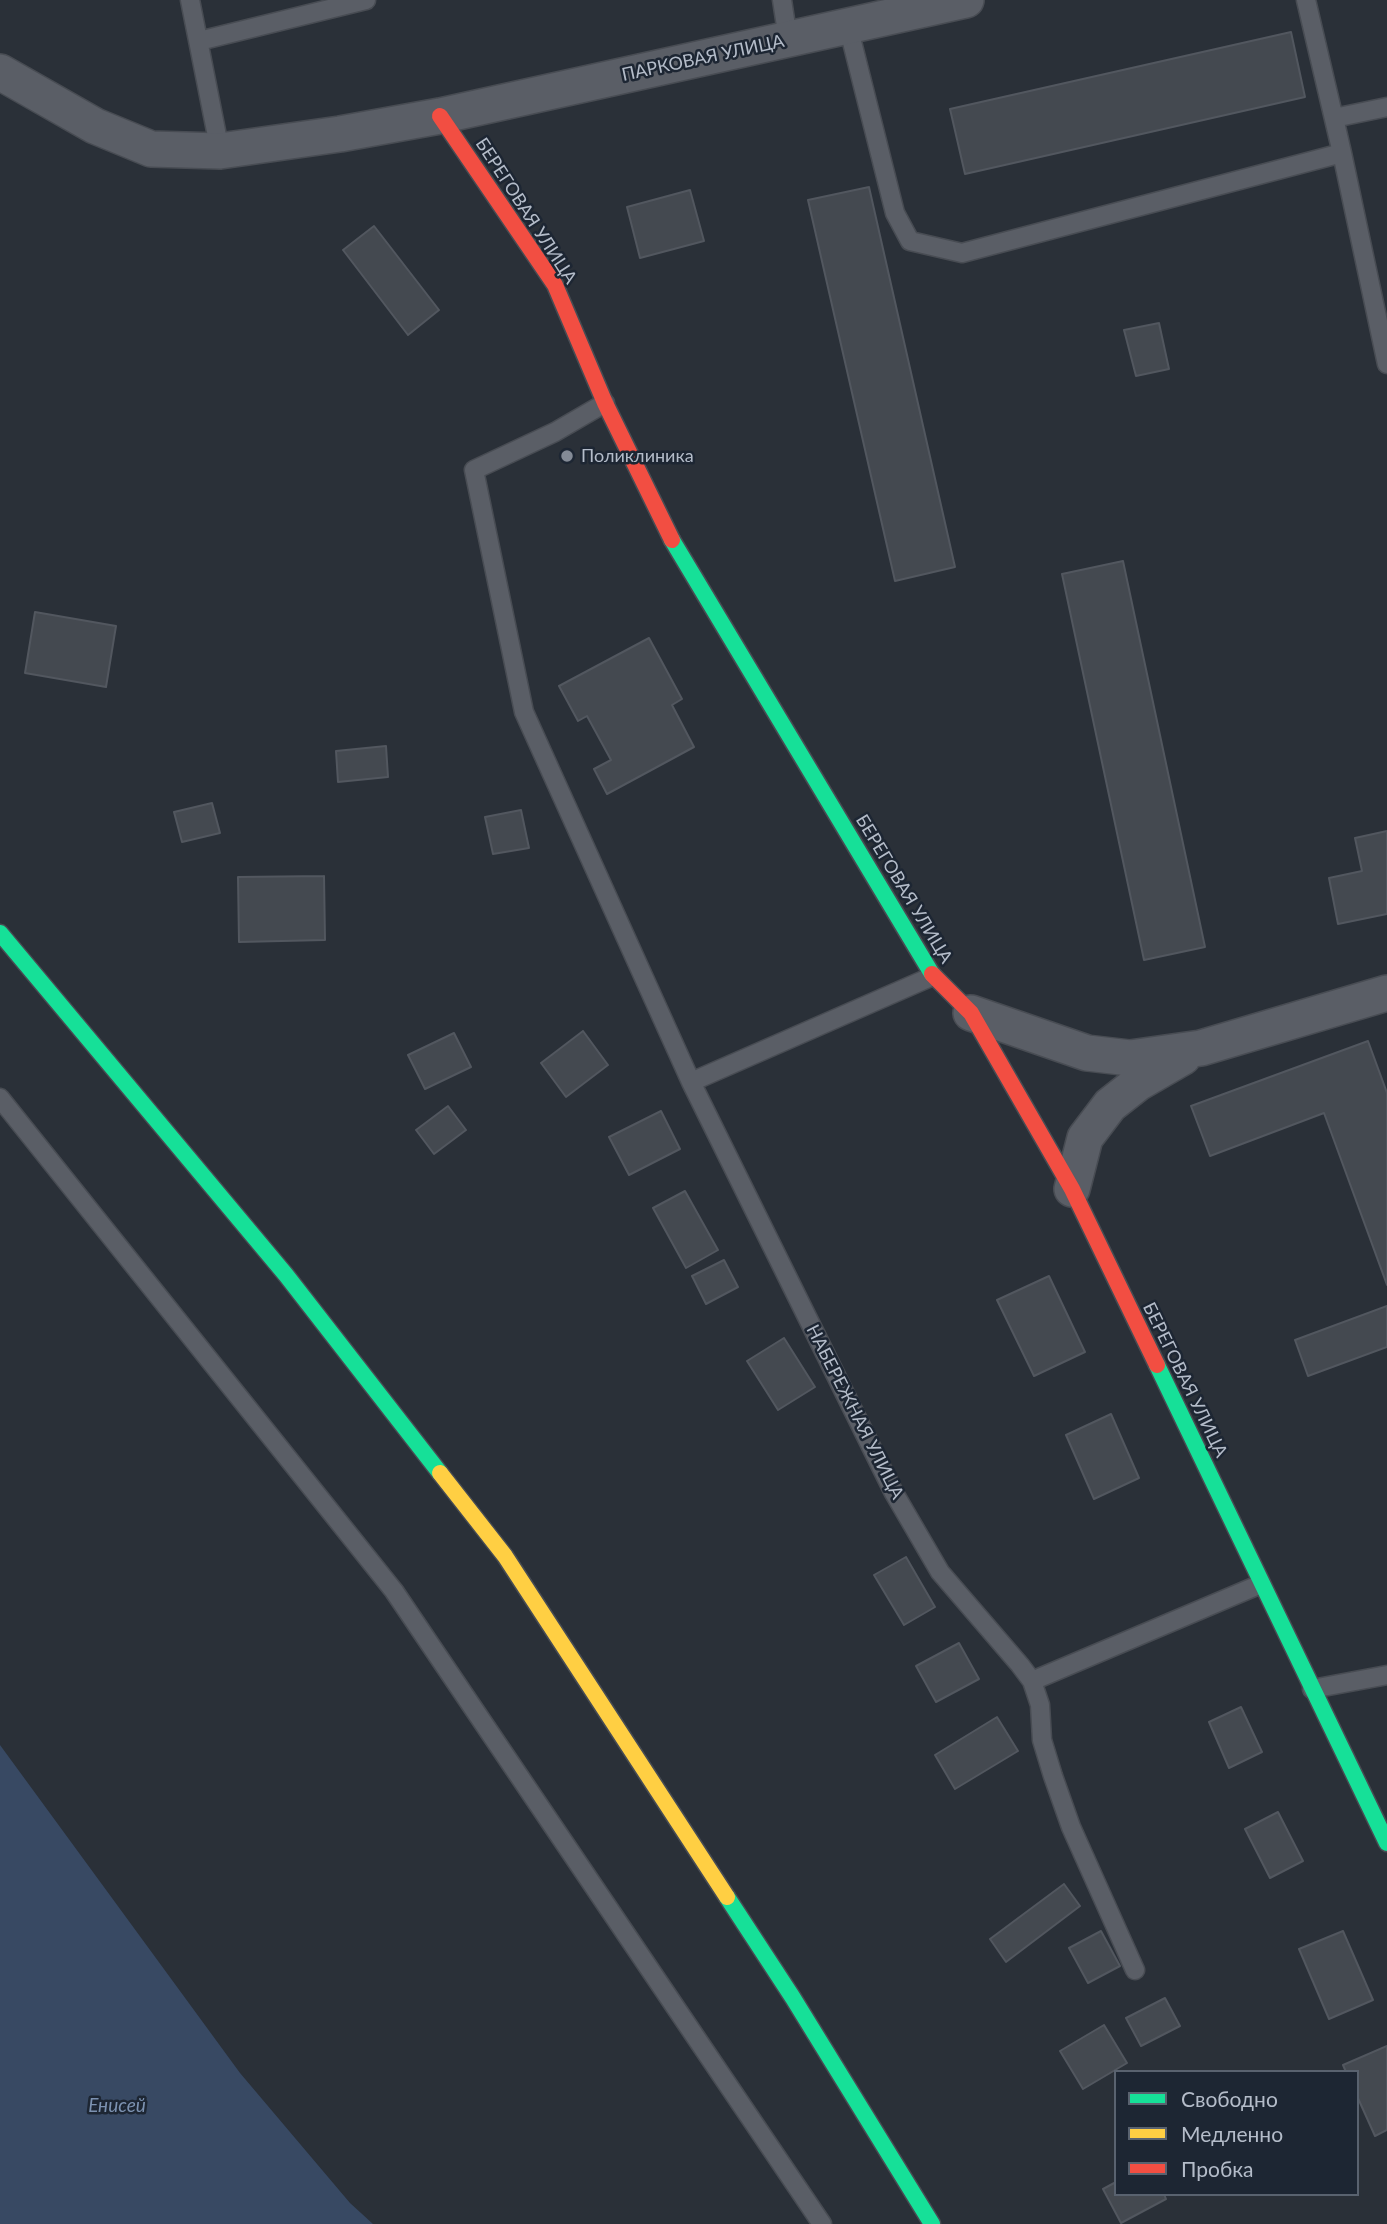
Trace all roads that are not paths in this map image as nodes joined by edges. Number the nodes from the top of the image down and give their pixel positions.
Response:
1 (190, 0) edge
2 (366, 0) edge
3 (782, 0) edge
4 (966, 0) edge
5 (1306, 0) edge
6 (861, 15) edge
7 (788, 39) junction
8 (199, 41) junction
9 (0, 72) edge
10 (1387, 107) edge
11 (440, 116) junction
12 (1334, 118) junction
13 (220, 151) junction
14 (1342, 153) junction
15 (1387, 364) edge
16 (605, 403) junction
17 (0, 933) edge
18 (933, 976) junction
19 (1387, 993) edge
20 (971, 1013) junction
21 (1201, 1048) junction
22 (691, 1083) junction
23 (0, 1098) edge
24 (1072, 1189) junction
25 (1261, 1584) junction
26 (1387, 1675) edge
27 (1032, 1681) junction
28 (1312, 1689) junction
29 (1387, 1843) edge
30 (1135, 1970) dead end
31 (822, 2224) edge
32 (932, 2224) edge

1 - 8 lane
2 - 8 lane
3 - 7 lane
4 - 6 street, ПАРКОВАЯ УЛИЦА
5 - 12 lane
6 - 7 street, ПАРКОВАЯ УЛИЦА
6 - 14 lane
7 - 11 street, ПАРКОВАЯ УЛИЦА
8 - 13 lane
9 - 13 street, ПАРКОВАЯ УЛИЦА
10 - 12 lane
11 - 13 street, ПАРКОВАЯ УЛИЦА
11 - 16 street, БЕРЕГОВАЯ УЛИЦА
12 - 14 lane
14 - 15 lane
16 - 18 street, БЕРЕГОВАЯ УЛИЦА
16 - 22 lane, НАБЕРЕЖНАЯ УЛИЦА
17 - 32 street
18 - 20 street, БЕРЕГОВАЯ УЛИЦА
18 - 22 lane
19 - 21 street
20 - 21 street
20 - 24 street, БЕРЕГОВАЯ УЛИЦА
21 - 24 street
22 - 27 lane, НАБЕРЕЖНАЯ УЛИЦА
23 - 31 lane
24 - 25 street, БЕРЕГОВАЯ УЛИЦА
25 - 27 lane
25 - 28 street, БЕРЕГОВАЯ УЛИЦА
26 - 28 lane
27 - 30 lane, НАБЕРЕЖНАЯ УЛИЦА
28 - 29 street, БЕРЕГОВАЯ УЛИЦА

